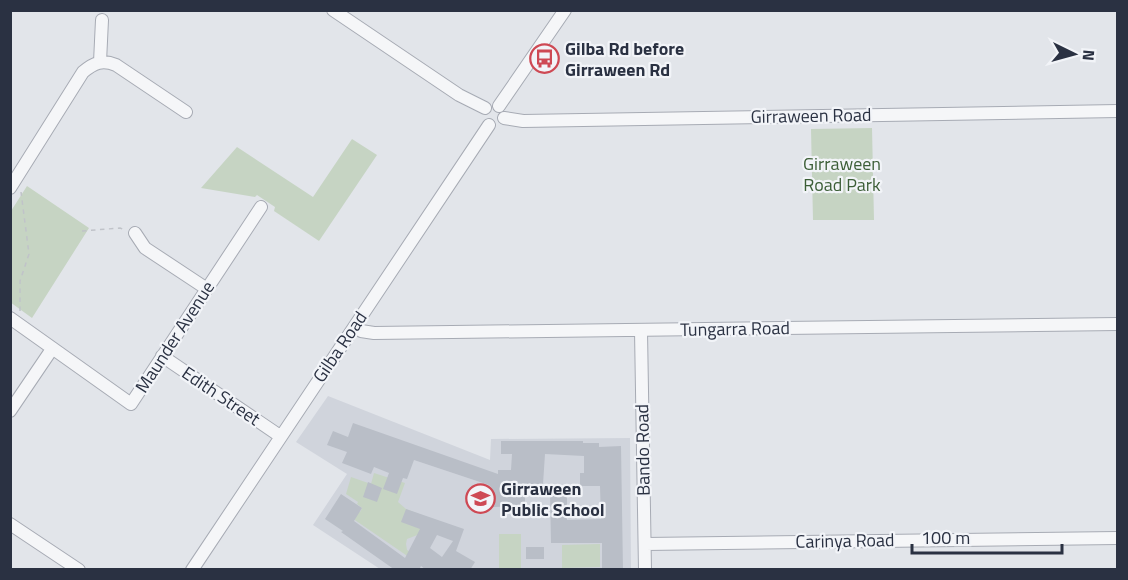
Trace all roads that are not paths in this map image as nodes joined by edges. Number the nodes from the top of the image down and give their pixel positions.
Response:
1 (333, 10) edge
2 (565, 10) edge
3 (102, 20) dead end
4 (100, 62) junction
5 (486, 108) junction
6 (1118, 111) edge
7 (186, 112) dead end
8 (502, 112) junction
9 (489, 125) junction
10 (10, 188) edge
11 (261, 207) dead end
12 (135, 233) road end
13 (207, 289) junction
14 (13, 312) edge
15 (1118, 324) edge
16 (355, 326) junction
17 (641, 331) junction
18 (52, 349) junction
19 (162, 356) junction
20 (10, 411) edge
21 (280, 436) junction
22 (10, 524) edge
23 (1118, 538) edge
24 (645, 544) junction
25 (79, 570) edge
26 (192, 570) edge
27 (645, 570) edge

1 - 5 street
2 - 8 street
3 - 4 street
4 - 7 street
4 - 10 street
5 - 8 street
5 - 9 street
6 - 8 street, Girraween Road
8 - 9 street
9 - 16 street, Gilba Road
11 - 13 street, Maunder Avenue
12 - 13 street
13 - 19 street, Maunder Avenue
14 - 18 street, Maunder Avenue
15 - 17 street, Tungarra Road
16 - 17 street, Tungarra Road
16 - 21 street, Gilba Road
17 - 24 street, Bando Road
18 - 19 street, Maunder Avenue
18 - 20 street
19 - 21 street, Edith Street
21 - 26 street, Gilba Road
22 - 25 street
23 - 24 street, Carinya Road
24 - 27 street, Bando Road

